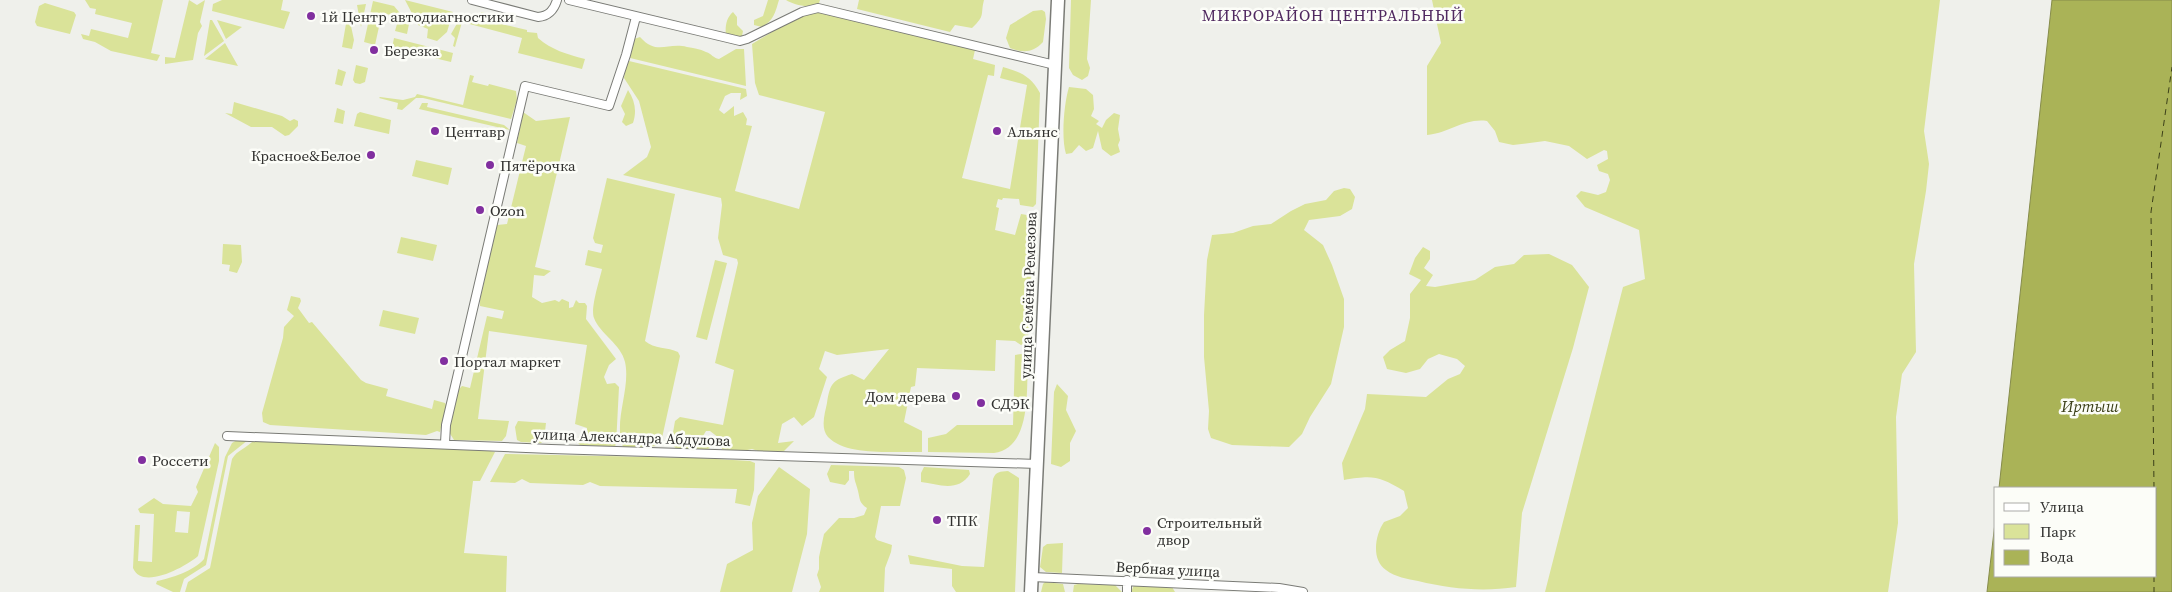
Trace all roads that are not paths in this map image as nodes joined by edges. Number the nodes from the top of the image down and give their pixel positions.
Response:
1 (472, 0) edge
2 (557, 0) edge
3 (569, 0) edge
4 (1058, 0) edge
5 (636, 17) junction
6 (1055, 65) junction
7 (227, 436) dead end
8 (445, 443) junction
9 (1037, 464) junction
10 (1032, 577) junction
11 (1127, 580) junction
12 (1289, 591) edge
13 (1031, 592) edge
14 (1127, 592) edge
15 (1303, 592) edge

1 - 2 street
3 - 5 street
4 - 6 main road, улица Семёна Ремезова
5 - 6 street
5 - 8 street
6 - 9 main road, улица Семёна Ремезова
7 - 8 street, улица Александра Абдулова
8 - 9 street, улица Александра Абдулова
9 - 10 main road, улица Семёна Ремезова
10 - 11 street, Вербная улица
10 - 13 main road, улица Семёна Ремезова
11 - 12 street, Вербная улица
11 - 14 street
12 - 15 street, Вербная улица

